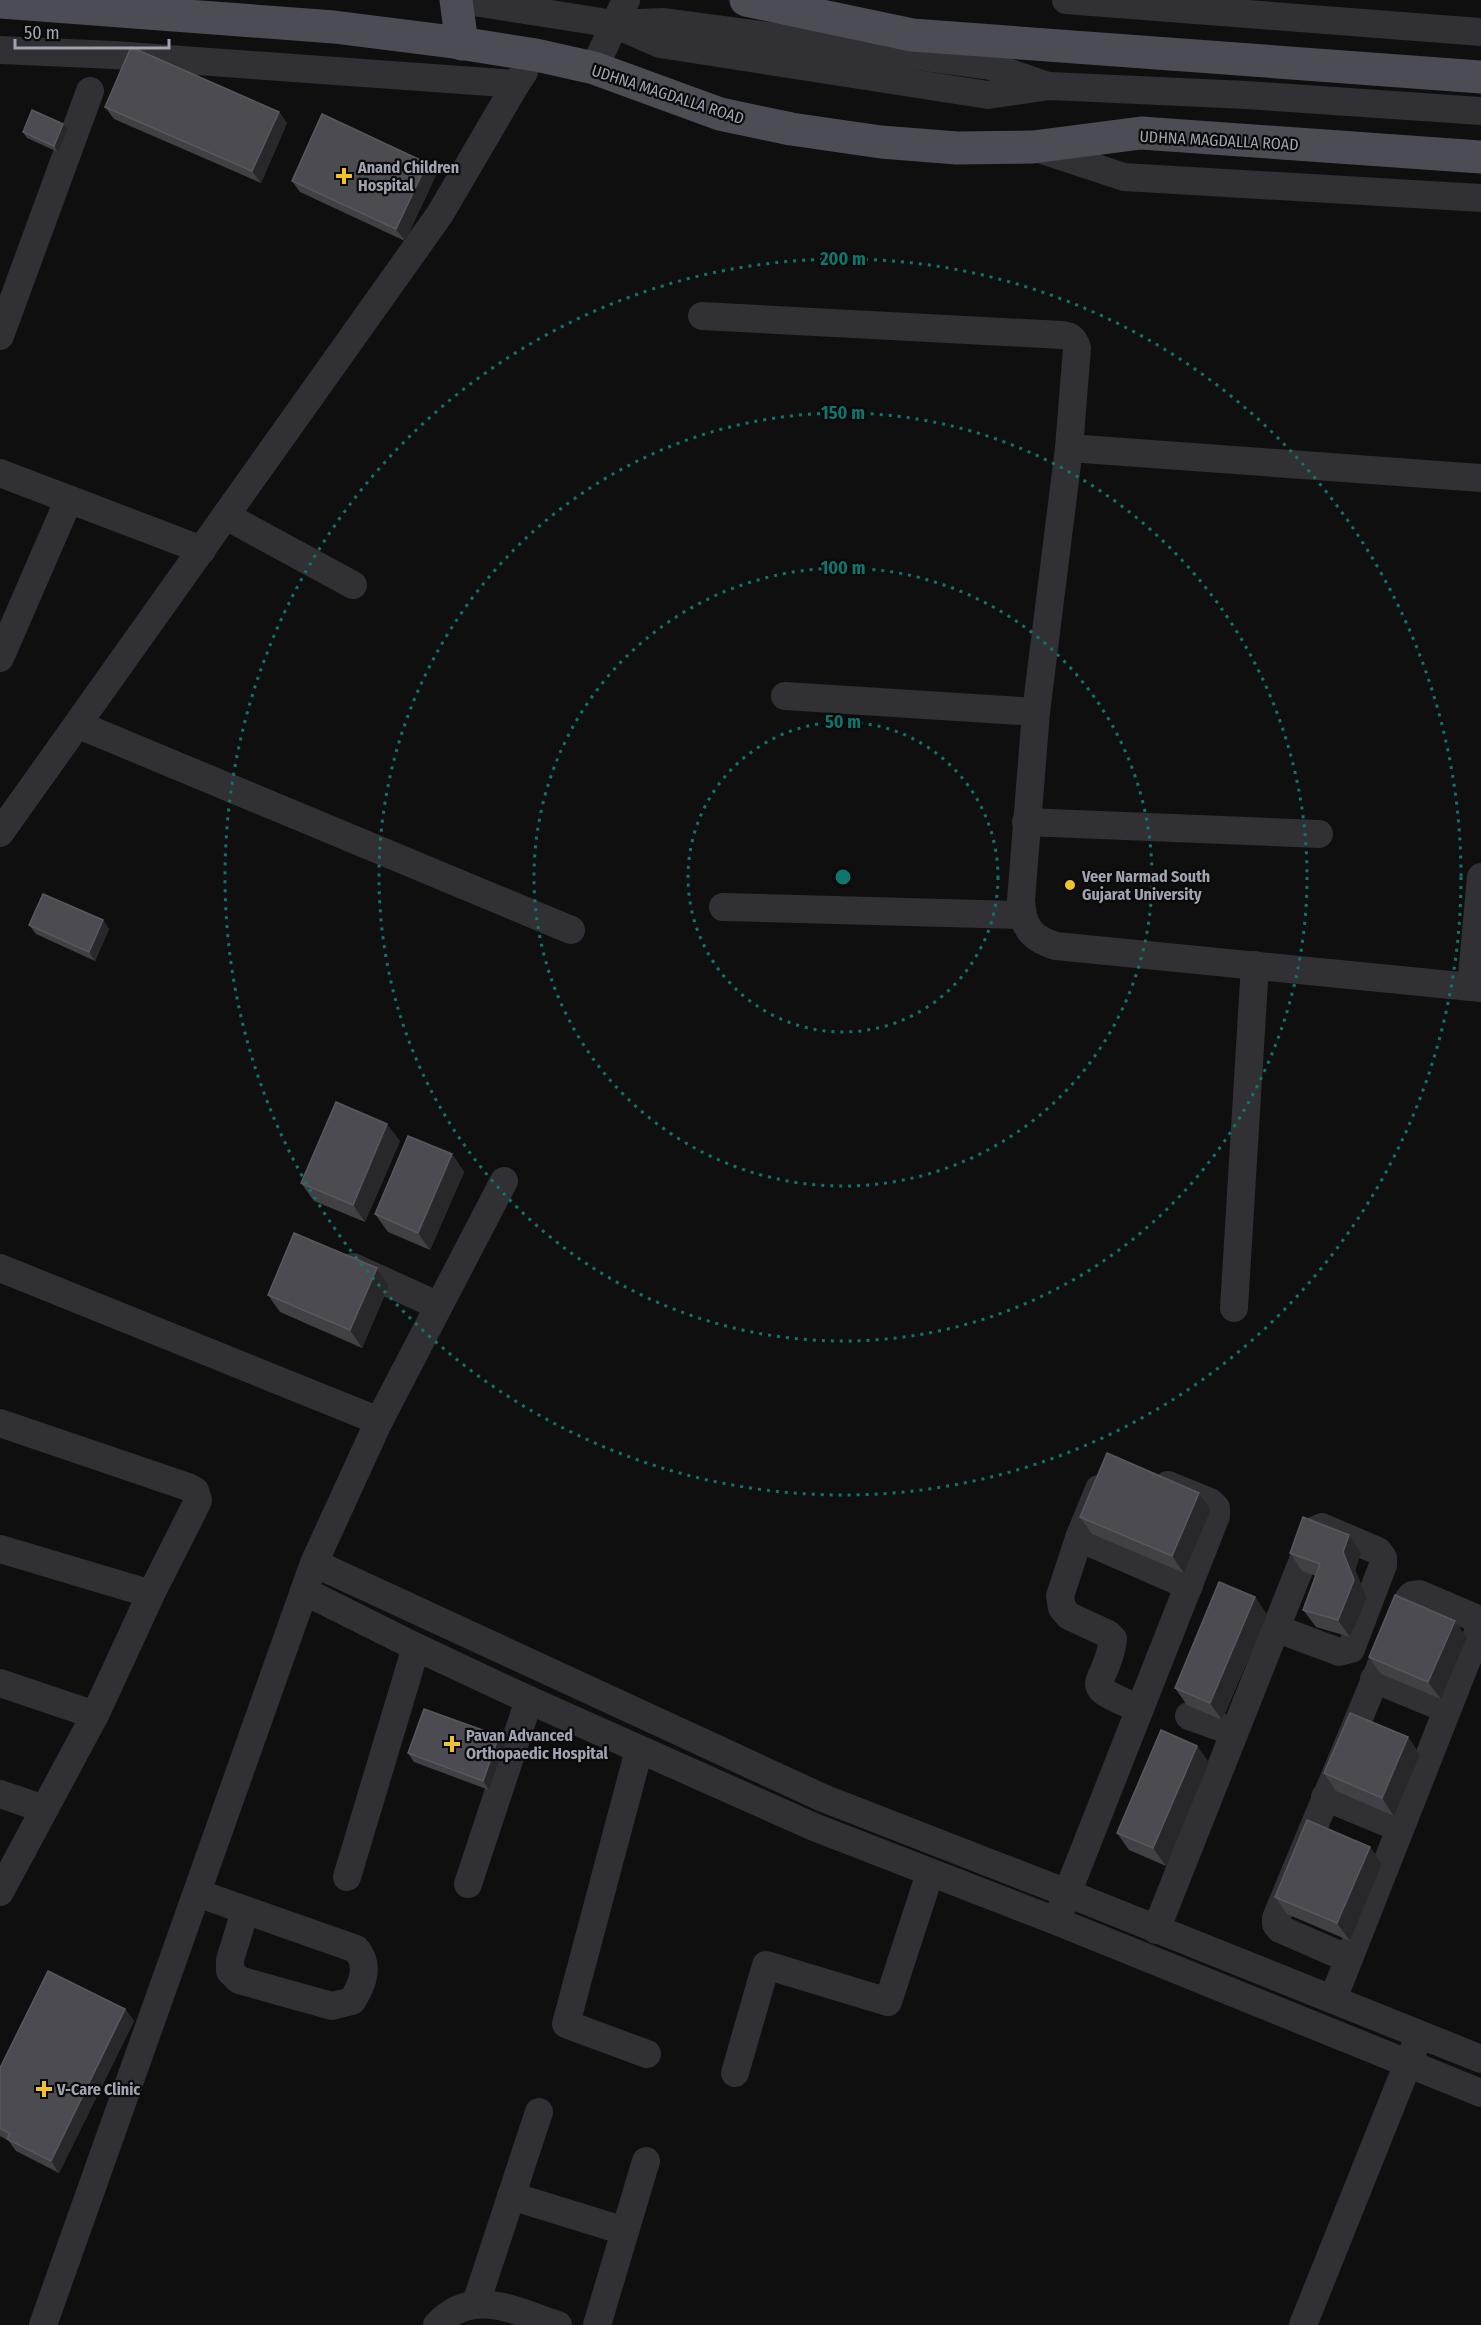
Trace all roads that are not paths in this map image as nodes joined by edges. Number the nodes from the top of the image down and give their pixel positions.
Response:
1 (456, 0) edge
2 (461, 0) edge
3 (746, 0) edge
4 (1065, 0) edge
5 (0, 2) edge
6 (620, 12) edge
7 (1481, 32) edge
8 (462, 44) junction
9 (0, 50) edge
10 (536, 56) junction
11 (594, 68) junction
12 (1481, 77) edge
13 (516, 84) junction
14 (90, 91) dead end
15 (1481, 111) edge
16 (1033, 147) junction
17 (1481, 157) edge
18 (1481, 198) edge
19 (702, 316) dead end
20 (0, 336) edge
21 (1068, 448) junction
22 (0, 473) edge
23 (1481, 478) edge
24 (69, 499) junction
25 (226, 516) junction
26 (202, 550) junction
27 (353, 585) dead end
28 (0, 658) edge
29 (785, 696) dead end
30 (1036, 712) junction
31 (79, 725) junction
32 (1026, 822) junction
33 (0, 832) edge
34 (1319, 834) dead end
35 (1481, 877) edge
36 (723, 907) dead end
37 (1022, 915) junction
38 (571, 930) dead end
39 (1255, 965) junction
40 (1476, 987) edge
41 (504, 1181) dead end
42 (325, 1255) edge
43 (0, 1268) edge
44 (439, 1306) junction
45 (1234, 1308) dead end
46 (379, 1421) junction
47 (0, 1423) edge
48 (1112, 1465) edge
49 (1139, 1473) edge
50 (1079, 1538) junction
51 (0, 1549) edge
52 (314, 1563) junction
53 (1189, 1586) junction
54 (304, 1591) junction
55 (151, 1594) junction
56 (1275, 1628) junction
57 (416, 1647) junction
58 (1374, 1679) junction
59 (0, 1683) edge
60 (529, 1700) junction
61 (1140, 1709) junction
62 (1447, 1709) junction
63 (95, 1715) junction
64 (1189, 1716) edge
65 (1234, 1732) junction
66 (639, 1750) junction
67 (0, 1794) edge
68 (1325, 1797) junction
69 (44, 1809) junction
70 (1400, 1828) junction
71 (930, 1873) junction
72 (347, 1877) dead end
73 (468, 1884) dead end
74 (0, 1892) edge
75 (197, 1893) junction
76 (1067, 1893) junction
77 (245, 1911) junction
78 (1056, 1921) junction
79 (1156, 1930) junction
80 (1349, 1959) junction
81 (1333, 1999) junction
82 (1419, 2034) junction
83 (647, 2054) dead end
84 (1481, 2059) edge
85 (1408, 2062) junction
86 (735, 2073) dead end
87 (1481, 2093) edge
88 (538, 2112) dead end
89 (646, 2161) dead end
90 (511, 2196) junction
91 (625, 2231) junction
92 (476, 2303) junction
93 (43, 2325) edge
94 (437, 2325) edge
95 (558, 2325) edge
96 (597, 2325) edge
97 (1303, 2325) edge

1 - 8 main road
2 - 6 street
3 - 12 main road
4 - 7 street
5 - 8 main road, UDHNA MAGDALLA ROAD
6 - 11 street
6 - 15 street
8 - 10 main road, UDHNA MAGDALLA ROAD
9 - 13 street
10 - 11 main road, UDHNA MAGDALLA ROAD
10 - 13 street
11 - 16 main road, UDHNA MAGDALLA ROAD
13 - 25 street
14 - 20 street
16 - 17 main road, UDHNA MAGDALLA ROAD
16 - 18 street
19 - 21 street
21 - 23 street
21 - 30 street
22 - 24 street
24 - 26 street
24 - 28 street
25 - 26 street
25 - 27 street
26 - 31 street
29 - 30 street
30 - 32 street
31 - 33 street
31 - 38 street
32 - 34 street
32 - 37 street
35 - 40 street
36 - 37 street
37 - 39 street
39 - 40 street
39 - 45 street
41 - 44 street
42 - 44 street
43 - 46 street
44 - 46 street
46 - 52 street
47 - 55 street
48 - 50 street
49 - 53 street
50 - 53 street
50 - 61 street
51 - 55 street
52 - 54 street
52 - 76 street
53 - 61 street
54 - 57 street
54 - 75 street
55 - 63 street
56 - 56 street
56 - 65 street
57 - 60 street
57 - 72 street
58 - 62 street
58 - 62 street
58 - 68 street
59 - 63 street
60 - 66 street
60 - 73 street
61 - 76 street
62 - 70 street
63 - 69 street
64 - 65 street
65 - 79 street
66 - 71 street
66 - 83 street
67 - 69 street
68 - 70 street
68 - 80 street
69 - 74 street
70 - 80 street
71 - 78 street
71 - 86 street
75 - 77 street
75 - 93 street
76 - 78 street
76 - 79 street
77 - 77 street
78 - 85 street
79 - 81 street
80 - 81 street
81 - 82 street
82 - 84 street
82 - 85 street
85 - 87 street
85 - 97 street
88 - 90 street
89 - 91 street
90 - 91 street
90 - 92 street
91 - 96 street
92 - 94 street
92 - 95 street

